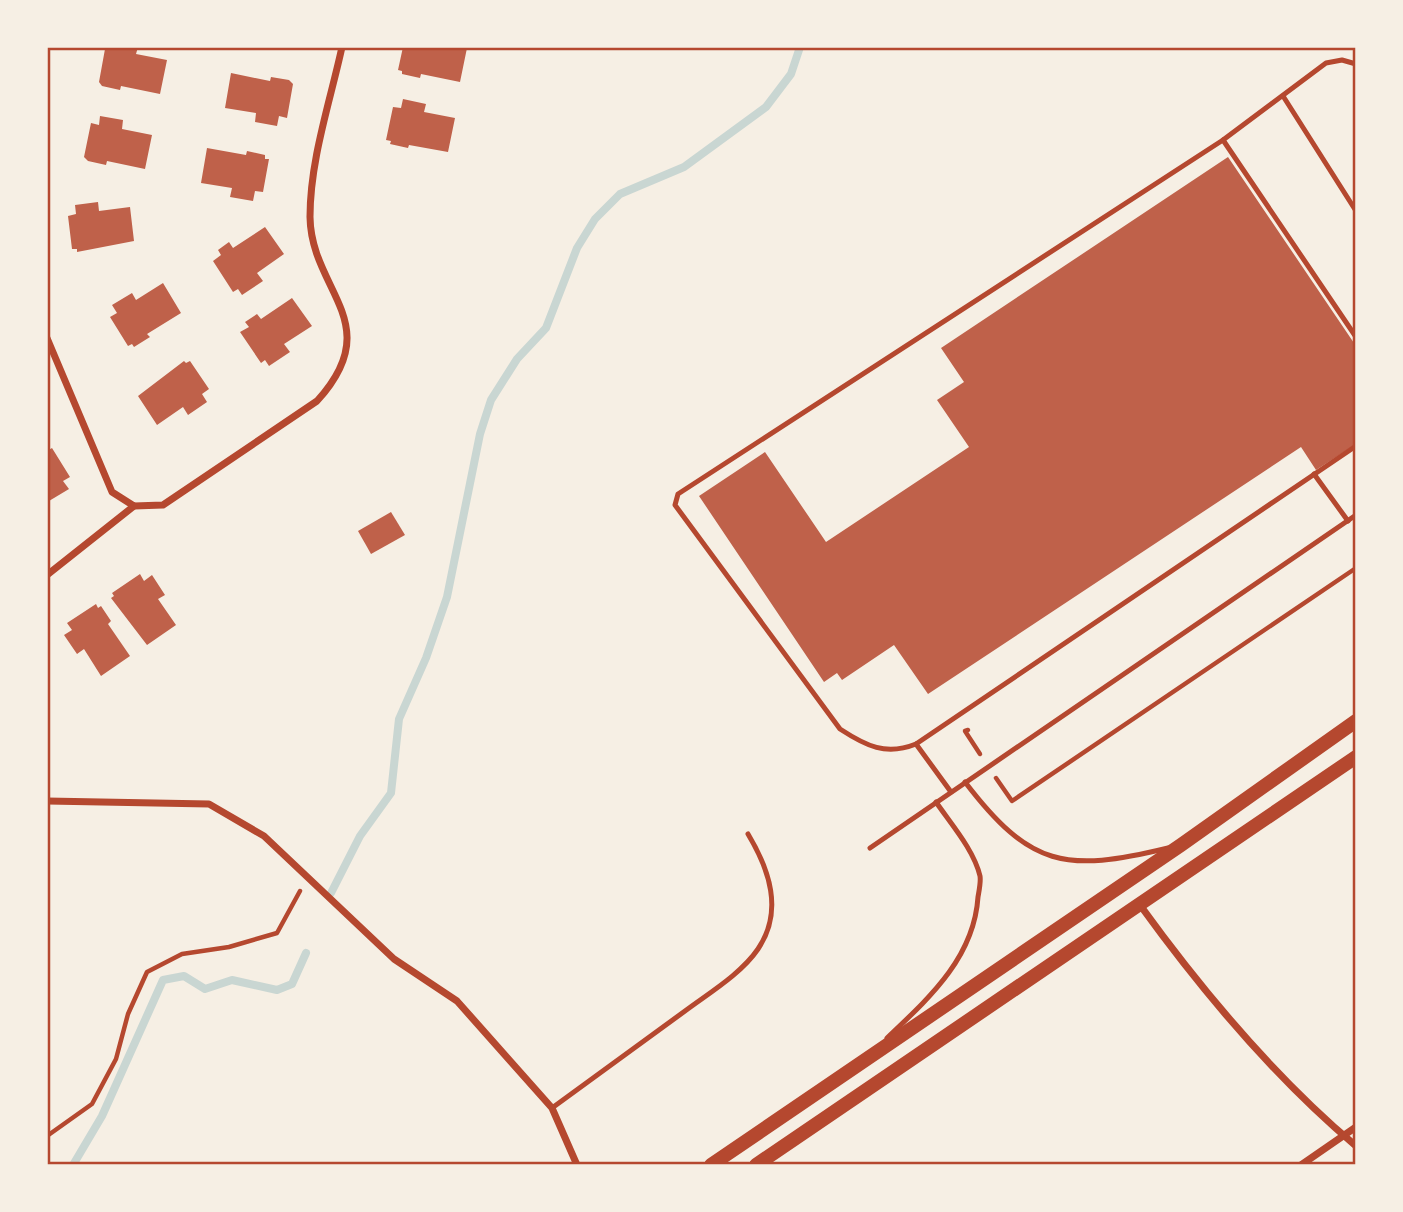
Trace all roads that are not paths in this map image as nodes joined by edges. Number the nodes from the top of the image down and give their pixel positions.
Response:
1 (342, 47) edge
2 (1356, 64) edge
3 (1283, 96) junction
4 (1223, 140) junction
5 (1356, 211) edge
6 (1356, 337) edge
7 (47, 338) edge
8 (1356, 446) edge
9 (1314, 474) junction
10 (134, 506) junction
11 (1356, 515) edge
12 (1348, 521) junction
13 (47, 575) edge
14 (1356, 721) edge
15 (916, 744) junction
16 (1356, 757) edge
17 (965, 782) junction
18 (951, 792) junction
19 (47, 801) edge
20 (936, 802) junction
21 (748, 834) dead end
22 (1181, 845) junction
23 (870, 848) dead end
24 (1139, 904) junction
25 (865, 1060) junction
26 (552, 1108) junction
27 (1356, 1127) edge
28 (1343, 1136) junction
29 (1356, 1146) edge
30 (578, 1165) edge
31 (711, 1165) edge
32 (756, 1165) edge
33 (1301, 1165) edge

1 - 10 street
2 - 3 lane
3 - 4 lane
3 - 5 lane
4 - 6 lane
4 - 15 lane
7 - 10 street
8 - 9 lane
9 - 12 lane
9 - 15 lane
10 - 13 street
11 - 12 lane
12 - 17 lane
14 - 22 main road
15 - 18 lane
16 - 24 main road
17 - 18 lane
17 - 22 lane
18 - 20 lane
19 - 26 street
20 - 23 lane
20 - 25 lane
21 - 26 lane
22 - 25 main road
24 - 28 street
24 - 32 main road
25 - 31 main road
26 - 30 street
27 - 28 street
28 - 29 street
28 - 33 street

